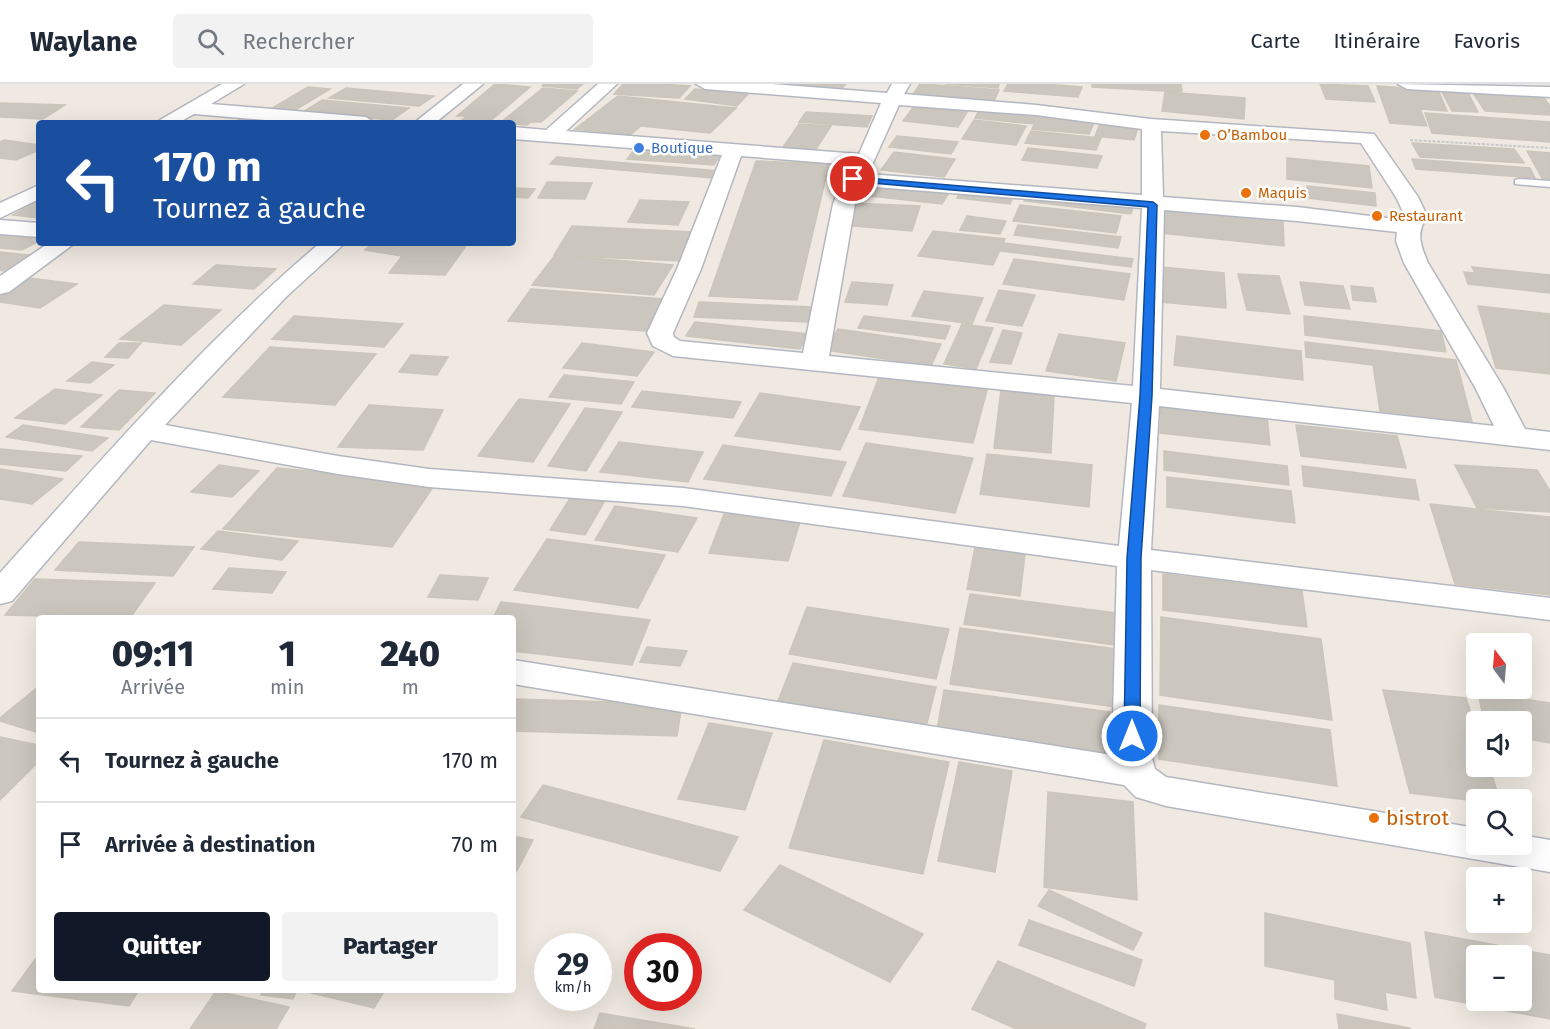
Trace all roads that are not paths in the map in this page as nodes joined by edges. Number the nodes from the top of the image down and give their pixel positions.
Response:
1 (235, 84) edge
2 (474, 84) edge
3 (608, 84) edge
4 (705, 84) edge
5 (1407, 84) edge
6 (896, 92) edge
7 (1550, 92) edge
8 (191, 108) junction
9 (169, 120) edge
10 (331, 120) edge
11 (427, 120) edge
12 (1151, 125) junction
13 (516, 133) edge
14 (550, 136) junction
15 (734, 150) junction
16 (859, 170) junction
17 (1519, 182) dead end
18 (1550, 184) edge
19 (36, 193) edge
20 (1153, 205) junction
21 (0, 212) edge
22 (0, 227) edge
23 (1409, 227) junction
24 (36, 230) edge
25 (60, 246) edge
26 (331, 246) edge
27 (0, 287) edge
28 (815, 361) junction
29 (1146, 396) junction
30 (144, 430) junction
31 (1514, 437) junction
32 (1550, 441) edge
33 (1134, 558) junction
34 (11, 566) edge
35 (0, 594) edge
36 (1550, 609) edge
37 (516, 672) edge
38 (1136, 772) junction
39 (1466, 842) edge
40 (1532, 853) edge
41 (1550, 856) edge

1 - 8 street
2 - 11 street
3 - 14 street
4 - 6 street
5 - 7 street
6 - 12 street
6 - 16 street
8 - 9 street
8 - 10 street
12 - 20 street
12 - 23 street
13 - 14 street
14 - 15 street
15 - 16 street
15 - 28 street
16 - 20 street
16 - 28 street
17 - 18 lane
19 - 21 street
20 - 23 street
20 - 29 street
22 - 24 street
23 - 31 street
25 - 27 street
26 - 30 street
28 - 29 street
29 - 31 street
29 - 33 street
30 - 33 street
30 - 34 street
31 - 32 street
33 - 36 street
33 - 38 street
34 - 35 street
37 - 38 street
38 - 39 street
40 - 41 street

